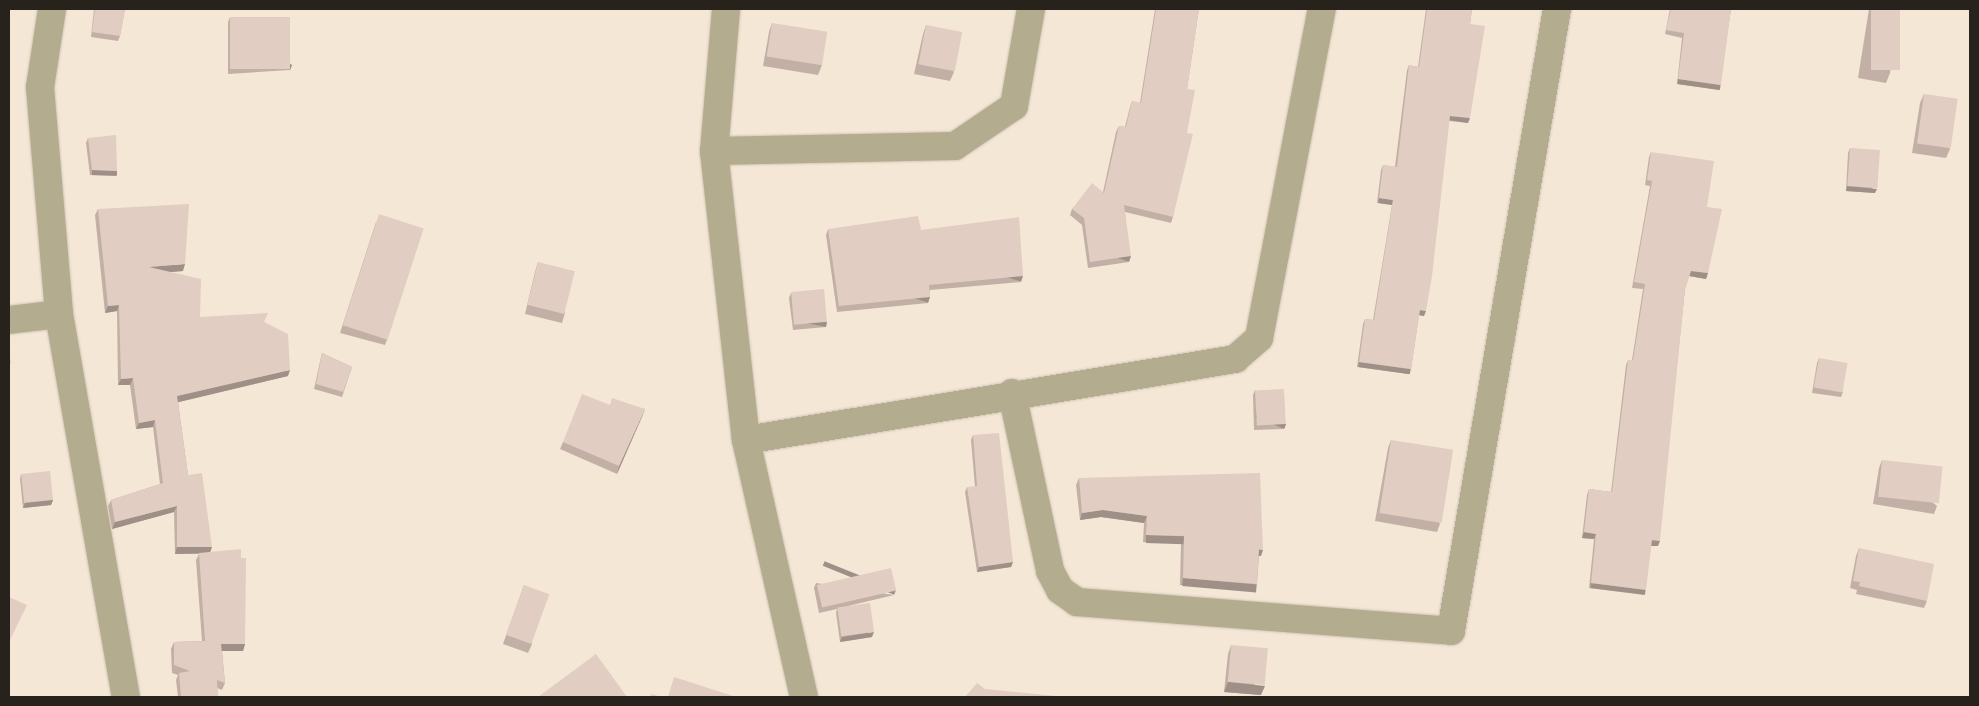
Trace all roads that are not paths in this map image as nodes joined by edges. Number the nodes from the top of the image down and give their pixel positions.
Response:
1 (52, 9) edge
2 (726, 9) edge
3 (1032, 9) edge
4 (1322, 9) edge
5 (1557, 9) edge
6 (714, 151) junction
7 (59, 314) junction
8 (9, 320) edge
9 (1012, 393) junction
10 (746, 440) junction
11 (126, 697) edge
12 (804, 697) edge

1 - 7 street
2 - 6 street
3 - 6 street
4 - 9 street
5 - 9 street
6 - 10 street
7 - 8 street
7 - 11 street
9 - 10 street
10 - 12 street

